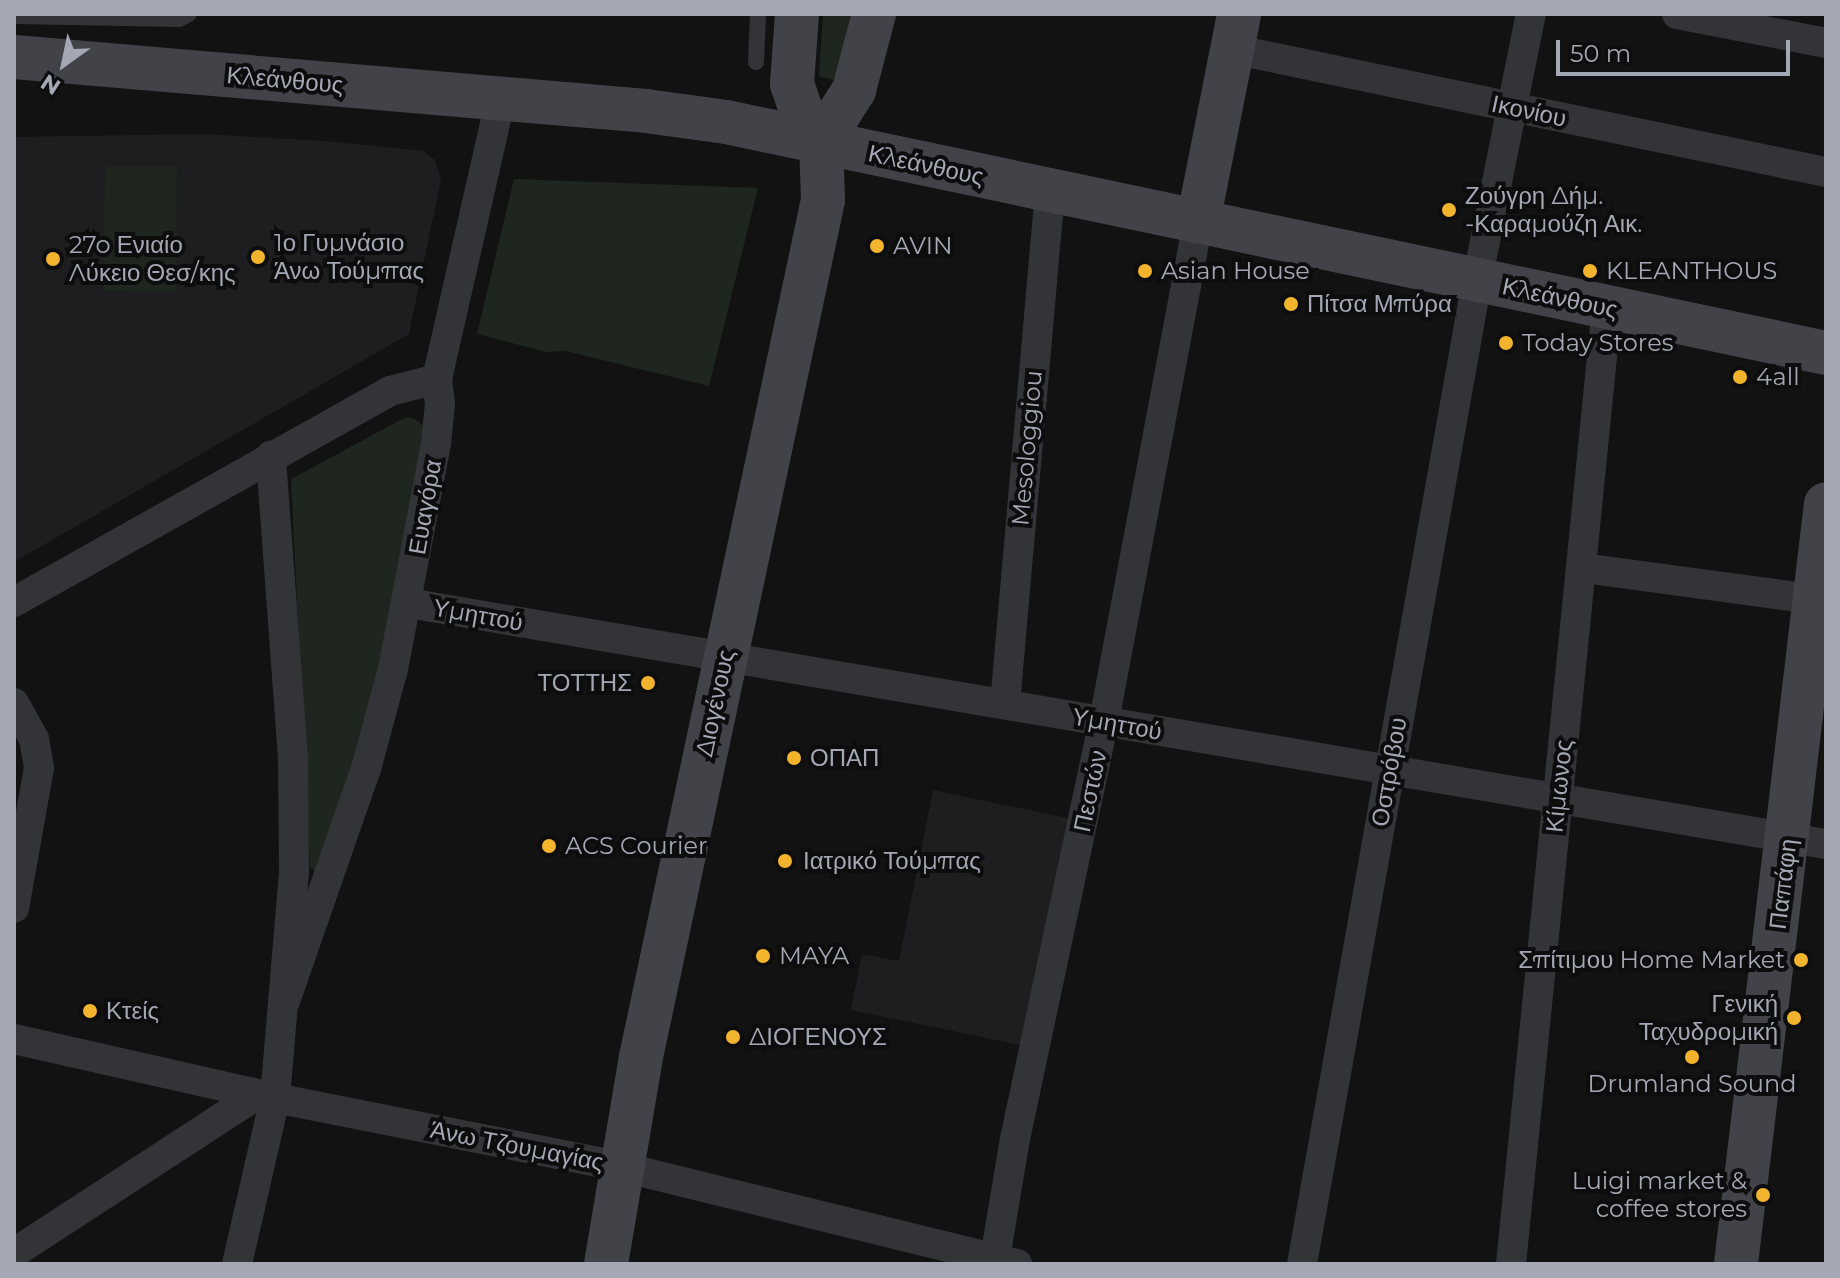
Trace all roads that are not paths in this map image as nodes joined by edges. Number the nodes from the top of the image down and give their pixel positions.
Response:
1 (189, 14) edge
2 (758, 14) edge
3 (797, 14) edge
4 (874, 14) edge
5 (1531, 14) edge
6 (1677, 14) edge
7 (14, 16) edge
8 (1236, 32) edge
9 (1826, 43) edge
10 (14, 57) edge
11 (756, 62) dead end
12 (501, 98) junction
13 (1512, 107) junction
14 (821, 142) junction
15 (1826, 172) edge
16 (1050, 191) junction
17 (1198, 222) junction
18 (1477, 281) junction
19 (1607, 308) junction
20 (1826, 353) edge
21 (437, 379) junction
22 (271, 456) junction
23 (1826, 504) edge
24 (1583, 568) junction
25 (1820, 601) edge
26 (14, 602) edge
27 (408, 603) junction
28 (724, 657) junction
29 (14, 703) edge
30 (1005, 704) junction
31 (1104, 721) junction
32 (1389, 770) junction
33 (1558, 799) junction
34 (1807, 841) edge
35 (14, 908) edge
36 (285, 1001) junction
37 (14, 1039) edge
38 (266, 1096) junction
39 (622, 1167) junction
40 (14, 1253) edge
41 (1002, 1262) edge
42 (237, 1264) edge
43 (606, 1264) edge
44 (1302, 1264) edge
45 (1511, 1264) edge
46 (1736, 1264) edge

1 - 7 lane
2 - 11 lane
3 - 14 main road
4 - 14 main road
5 - 13 street, Οστρόβου
6 - 9 street
8 - 13 street, Ικονίου
8 - 17 main road
10 - 12 main road, Κλεάνθους
12 - 14 main road, Κλεάνθους
12 - 21 street, Ευαγόρα
13 - 15 street, Ικονίου
13 - 18 street, Οστρόβου
14 - 16 main road, Κλεάνθους
14 - 28 main road, Διογένους
16 - 17 main road, Κλεάνθους
16 - 30 street, Mesologgiou
17 - 18 main road, Κλεάνθους
17 - 31 street, Πεστών
18 - 19 main road, Κλεάνθους
18 - 32 street, Οστρόβου
19 - 20 main road, Κλεάνθους
19 - 24 street, Κίμωνος
21 - 22 street
21 - 27 street, Ευαγόρα
22 - 26 street
22 - 36 street, Ευαγόρα
23 - 25 main road, Παπάφη
24 - 25 street
24 - 33 street, Κίμωνος
25 - 34 main road, Παπάφη
27 - 28 street, Υμηττού
27 - 36 street, Ευαγόρα
28 - 30 street, Υμηττού
28 - 39 main road, Διογένους
29 - 35 street
30 - 31 street, Υμηττού
31 - 32 street, Υμηττού
31 - 41 street, Πεστών
32 - 33 street, Υμηττού
32 - 44 street, Οστρόβου
33 - 34 street, Υμηττού
33 - 45 street, Κίμωνος
34 - 46 main road, Παπάφη
36 - 38 street, Ευαγόρα
37 - 38 street, Άνω Τζουμαγίας
38 - 39 street, Άνω Τζουμαγίας
38 - 40 street
38 - 42 street, Ευαγόρα
39 - 41 street, Άνω Τζουμαγίας
39 - 43 main road, Διογένους

